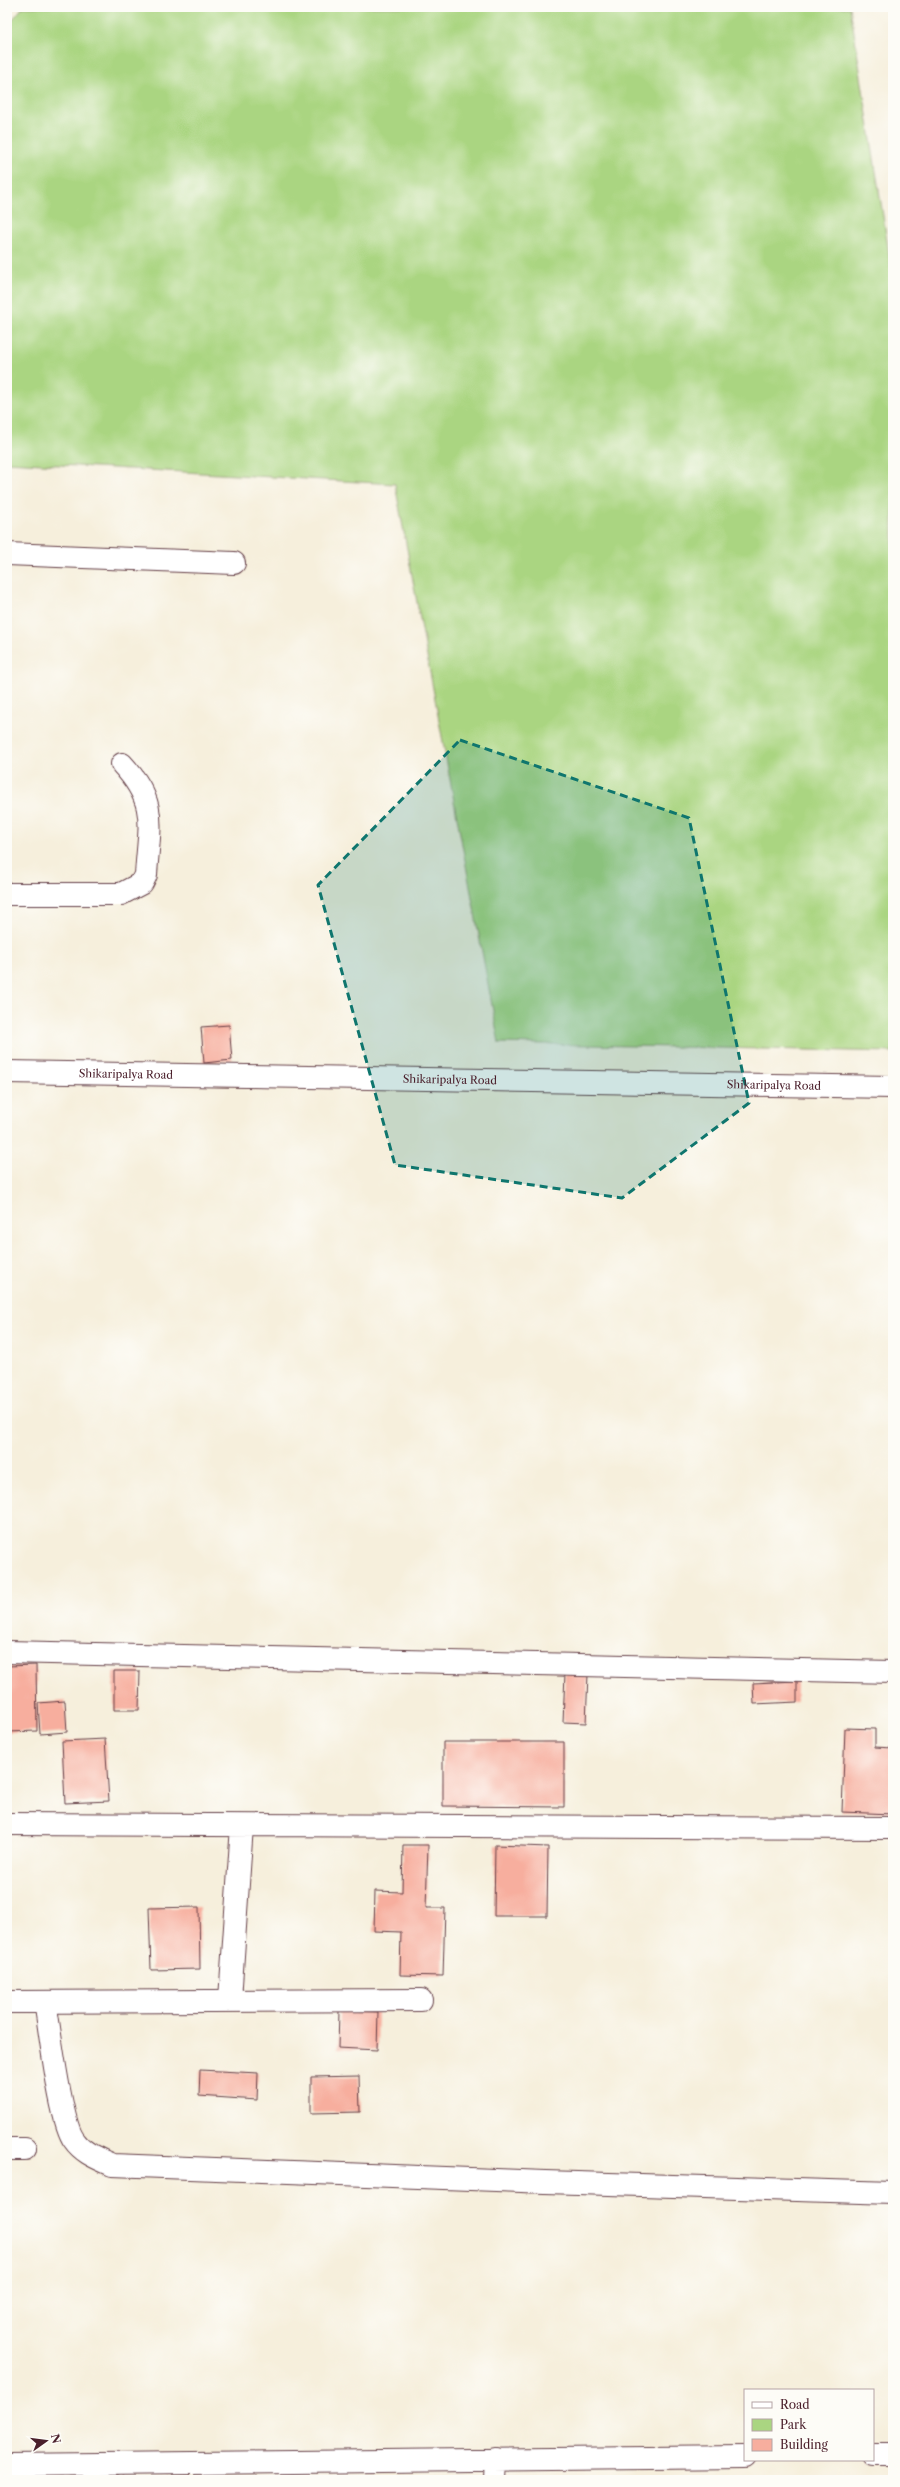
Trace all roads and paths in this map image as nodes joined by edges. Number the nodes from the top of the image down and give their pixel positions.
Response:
1 (7, 554) edge
2 (234, 563) dead end
3 (122, 764) dead end
4 (7, 894) edge
5 (7, 1072) edge
6 (893, 1087) edge
7 (7, 1652) edge
8 (893, 1672) edge
9 (7, 1824) edge
10 (242, 1826) junction
11 (893, 1828) edge
12 (230, 1999) junction
13 (421, 2000) dead end
14 (7, 2002) edge
15 (45, 2002) junction
16 (893, 2193) edge
17 (874, 2455) edge
18 (893, 2455) edge
19 (744, 2457) edge
20 (7, 2464) edge
21 (495, 2470) edge

1 - 2 street
3 - 4 street
5 - 6 street, Shikaripalya Road
7 - 8 street
9 - 10 street
10 - 11 street
10 - 12 street
12 - 13 street
12 - 15 street
14 - 15 street
15 - 16 street
17 - 18 street
19 - 21 street
20 - 21 street

